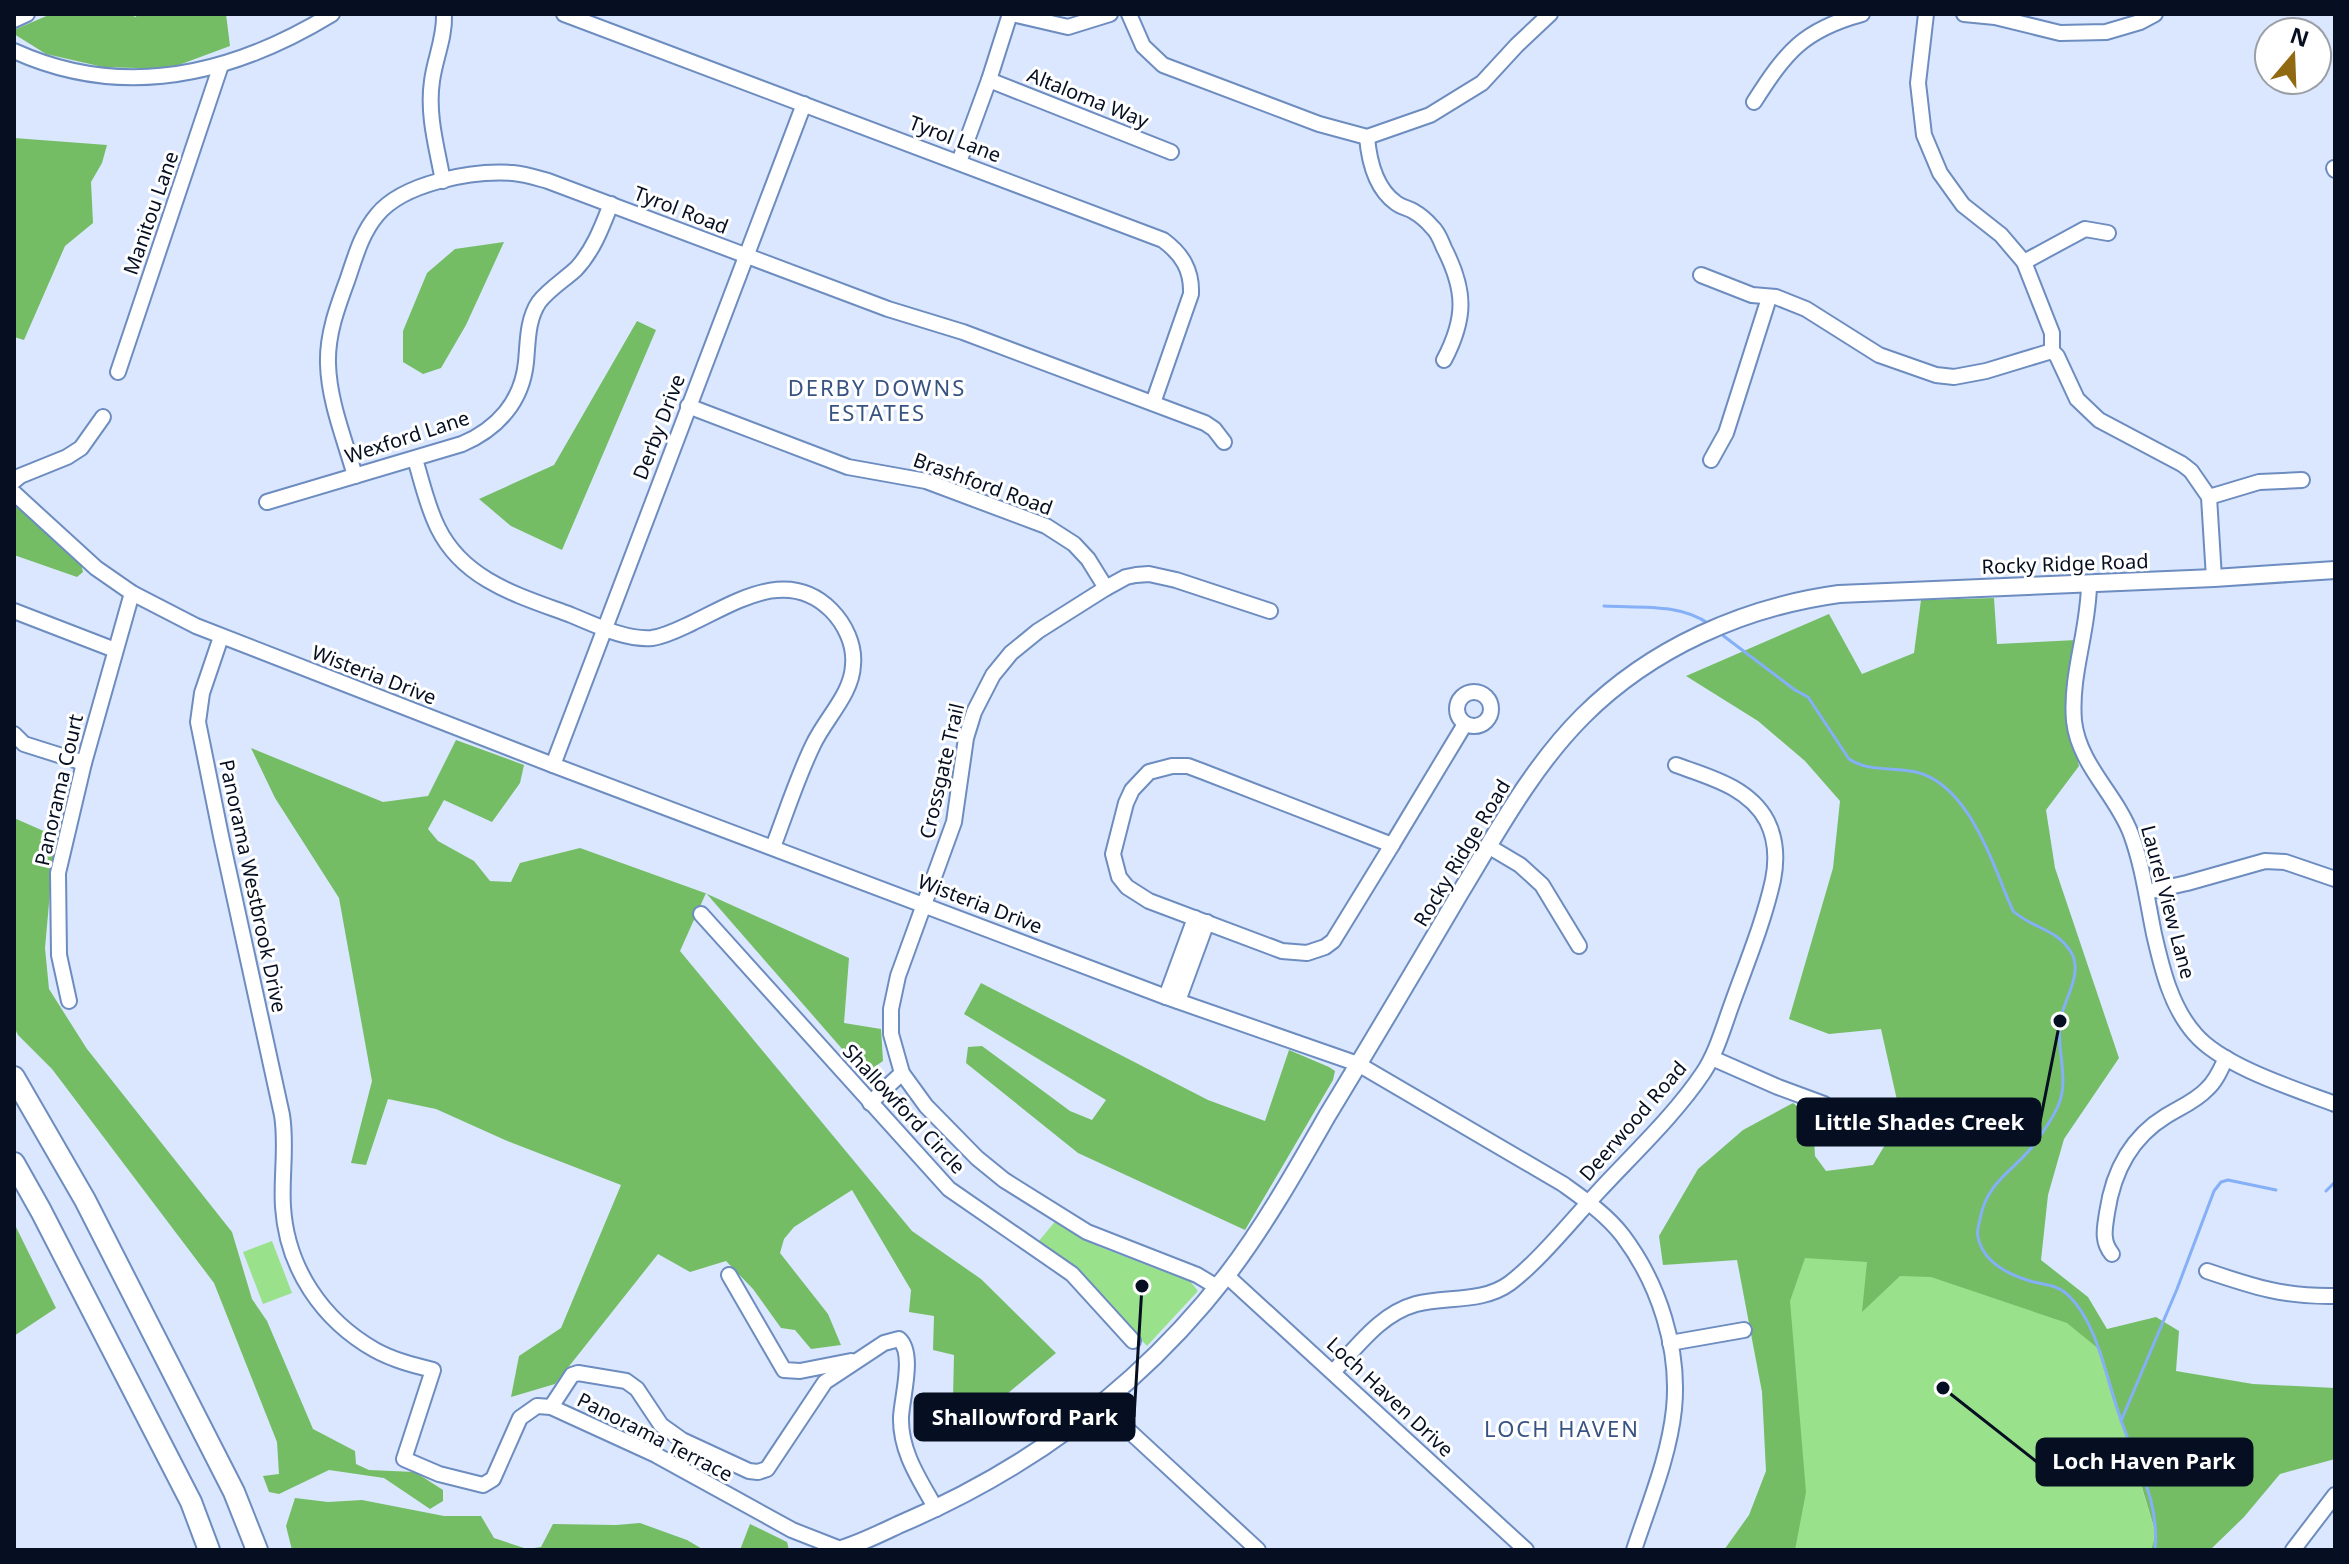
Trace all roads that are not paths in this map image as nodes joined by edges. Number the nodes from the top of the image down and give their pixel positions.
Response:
1 (27, 14) edge
2 (332, 14) edge
3 (444, 14) edge
4 (564, 14) edge
5 (1011, 14) edge
6 (1110, 14) edge
7 (1129, 14) edge
8 (1550, 14) edge
9 (1862, 14) edge
10 (1926, 14) edge
11 (1964, 14) edge
12 (2155, 14) edge
13 (14, 20) edge
14 (14, 51) edge
15 (221, 65) junction
16 (989, 80) junction
17 (1754, 102) dead end
18 (804, 104) junction
19 (1367, 137) junction
20 (1171, 152) dead end
21 (959, 162) junction
22 (443, 181) junction
23 (611, 204) junction
24 (2108, 233) dead end
25 (747, 256) junction
26 (2024, 262) junction
27 (1701, 275) dead end
28 (1769, 298) junction
29 (2052, 351) junction
30 (1444, 360) dead end
31 (118, 372) dead end
32 (1153, 403) junction
33 (688, 406) junction
34 (103, 417) dead end
35 (1224, 442) dead end
36 (415, 459) junction
37 (1711, 460) dead end
38 (355, 476) junction
39 (2302, 480) dead end
40 (14, 481) edge
41 (14, 493) edge
42 (2209, 497) junction
43 (267, 502) dead end
44 (2335, 570) edge
45 (2214, 578) junction
46 (2089, 583) junction
47 (1106, 588) junction
48 (132, 593) junction
49 (14, 611) edge
50 (1270, 611) dead end
51 (605, 628) junction
52 (221, 637) junction
53 (115, 650) junction
54 (1465, 724) dead end
55 (14, 734) edge
56 (84, 763) junction
57 (553, 765) junction
58 (1676, 765) dead end
59 (1392, 845) junction
60 (1488, 846) junction
61 (773, 847) junction
62 (2335, 879) edge
63 (2147, 892) junction
64 (925, 904) junction
65 (701, 914) dead end
66 (1201, 920) junction
67 (1579, 946) dead end
68 (1172, 999) junction
69 (69, 1001) dead end
70 (1712, 1058) junction
71 (2226, 1058) junction
72 (1358, 1064) junction
73 (902, 1073) junction
74 (14, 1077) edge
75 (870, 1103) junction
76 (1824, 1104) dead end
77 (2335, 1104) edge
78 (285, 1146) joint
79 (14, 1163) edge
80 (1589, 1202) junction
81 (2112, 1254) dead end
82 (2207, 1271) dead end
83 (729, 1275) dead end
84 (1221, 1281) junction
85 (2335, 1296) edge
86 (1744, 1330) dead end
87 (1133, 1341) dead end
88 (1670, 1343) junction
89 (859, 1360) junction
90 (1333, 1372) junction
91 (1100, 1404) junction
92 (551, 1407) junction
93 (2335, 1495) edge
94 (936, 1509) junction
95 (209, 1550) edge
96 (257, 1550) edge
97 (841, 1550) edge
98 (1258, 1550) edge
99 (1526, 1550) edge
100 (1634, 1550) edge
101 (2293, 1550) edge

1 - 13 street
2 - 15 street
3 - 22 street
4 - 18 street, Tyrol Lane
5 - 6 street
5 - 16 street
7 - 19 street
8 - 19 street
9 - 17 street
10 - 26 street
11 - 12 street
14 - 15 street
15 - 31 street, Manitou Lane
16 - 20 street, Altaloma Way
16 - 21 street
18 - 21 street, Tyrol Lane
18 - 25 street, Derby Drive
19 - 30 street
21 - 32 street, Tyrol Lane
22 - 23 street, Tyrol Road
22 - 38 street, Tyrol Road
23 - 25 street, Tyrol Road
23 - 36 street, Wexford Lane
24 - 26 street
25 - 32 street, Tyrol Road
25 - 33 street, Derby Drive
26 - 29 street
27 - 28 street
28 - 29 street
28 - 37 street
29 - 42 street
32 - 35 street, Tyrol Road
33 - 47 street, Brashford Road
33 - 51 street, Derby Drive
34 - 40 street
36 - 38 street, Wexford Lane
36 - 51 street
38 - 43 street, Wexford Lane
39 - 42 street
41 - 48 street, Wisteria Drive
42 - 45 street
44 - 45 main road, Rocky Ridge Road
45 - 46 main road, Rocky Ridge Road
46 - 60 main road, Rocky Ridge Road
46 - 63 street, Laurel View Lane
47 - 50 street, Crossgate Trail
47 - 64 street, Crossgate Trail
48 - 52 street, Wisteria Drive
48 - 53 street, Panorama Court
49 - 53 street
51 - 57 street, Derby Drive
51 - 61 street
52 - 57 street, Wisteria Drive
52 - 78 street, Panorama Westbrook Drive
53 - 56 street, Panorama Court
54 - 59 street
55 - 56 street
56 - 69 street, Panorama Court
57 - 61 street, Wisteria Drive
58 - 70 street, Deerwood Road
59 - 66 street
59 - 66 street
60 - 67 street
60 - 72 main road, Rocky Ridge Road
61 - 64 street, Wisteria Drive
62 - 63 street
63 - 71 street, Laurel View Lane
64 - 68 street, Wisteria Drive
64 - 73 street, Crossgate Trail
65 - 75 street, Shallowford Circle
66 - 68 street
68 - 72 street, Wisteria Drive
70 - 76 street
70 - 80 street, Deerwood Road
71 - 77 street, Laurel View Lane
71 - 81 street
72 - 80 street, Wisteria Drive
72 - 84 main road, Rocky Ridge Road
73 - 75 street
73 - 84 street, Loch Haven Drive
74 - 96 highway
75 - 87 street, Shallowford Circle
78 - 92 street, Panorama Terrace
79 - 95 highway
80 - 88 street, Wisteria Drive
80 - 90 street, Deerwood Road
82 - 85 street
83 - 89 street
84 - 90 street, Loch Haven Drive
84 - 91 main road, Rocky Ridge Road
86 - 88 street
88 - 100 street, Wisteria Drive
89 - 92 street
89 - 94 street
90 - 99 street, Loch Haven Drive
91 - 94 main road, Rocky Ridge Road
91 - 98 street
92 - 97 street, Panorama Terrace
93 - 101 street
94 - 97 main road, Rocky Ridge Road

